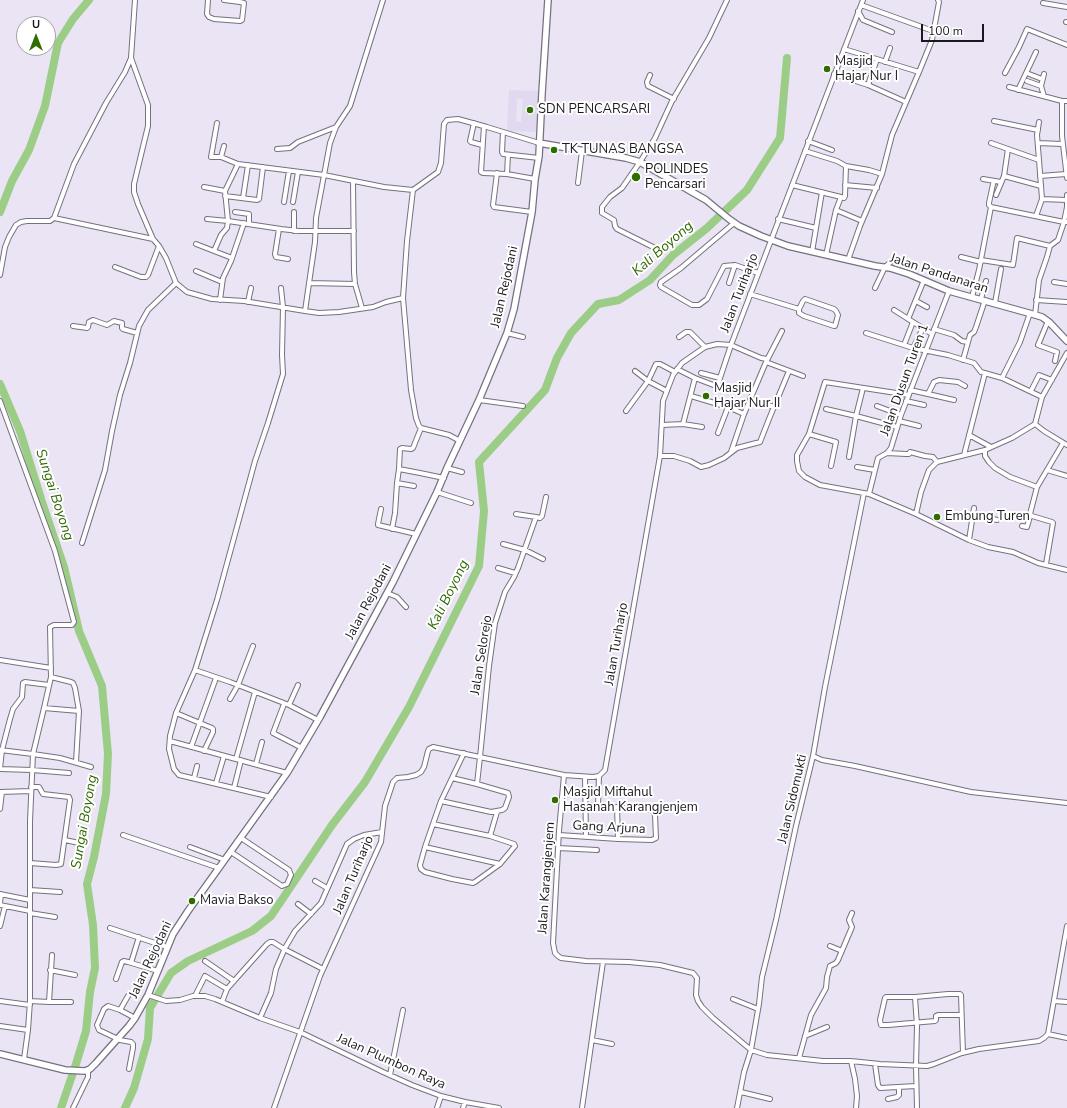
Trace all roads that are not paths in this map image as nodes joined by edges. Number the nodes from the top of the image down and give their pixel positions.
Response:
1 (135, 0) edge
2 (208, 0) edge
3 (224, 0) edge
4 (383, 0) edge
5 (548, 0) edge
6 (727, 0) edge
7 (863, 0) edge
8 (938, 0) edge
9 (1043, 3) dead end
10 (861, 5) junction
11 (1067, 7) edge
12 (858, 11) junction
13 (933, 31) junction
14 (892, 32) dead end
15 (1067, 45) edge
16 (890, 48) dead end
17 (844, 49) junction
18 (1036, 52) dead end
19 (131, 58) junction
20 (877, 59) junction
21 (885, 62) junction
22 (919, 72) junction
23 (1005, 73) dead end
24 (834, 74) junction
25 (1029, 74) dead end
26 (1044, 74) dead end
27 (650, 75) dead end
28 (1042, 79) junction
29 (1027, 81) dead end
30 (868, 85) junction
31 (1041, 86) junction
32 (1009, 87) dead end
33 (1018, 90) junction
34 (1044, 96) junction
35 (674, 99) junction
36 (1062, 101) junction
37 (1067, 101) edge
38 (906, 102) junction
39 (994, 121) dead end
40 (1039, 122) dead end
41 (217, 123) dead end
42 (474, 124) junction
43 (484, 126) junction
44 (336, 127) junction
45 (1038, 130) junction
46 (503, 132) junction
47 (808, 141) junction
48 (539, 143) junction
49 (1038, 143) junction
50 (991, 144) dead end
51 (1062, 144) junction
52 (482, 145) junction
53 (224, 146) dead end
54 (277, 149) dead end
55 (1008, 149) junction
56 (832, 150) dead end
57 (582, 151) junction
58 (805, 151) junction
59 (508, 155) junction
60 (221, 157) junction
61 (539, 158) junction
62 (1039, 160) junction
63 (640, 162) junction
64 (238, 164) junction
65 (248, 165) junction
66 (846, 166) junction
67 (264, 167) junction
68 (289, 171) junction
69 (298, 172) junction
70 (497, 173) junction
71 (507, 174) junction
72 (882, 174) junction
73 (324, 175) junction
74 (1004, 176) junction
75 (1040, 176) junction
76 (1066, 176) edge
77 (982, 178) dead end
78 (535, 179) junction
79 (352, 181) junction
80 (1001, 182) junction
81 (578, 183) dead end
82 (993, 184) dead end
83 (792, 185) junction
84 (846, 185) junction
85 (1041, 186) junction
86 (204, 187) dead end
87 (877, 188) junction
88 (413, 190) junction
89 (225, 191) junction
90 (822, 192) junction
91 (996, 195) dead end
92 (1067, 195) edge
93 (225, 196) junction
94 (841, 197) junction
95 (243, 198) junction
96 (1042, 198) junction
97 (1066, 200) edge
98 (284, 202) dead end
99 (293, 202) dead end
100 (991, 207) junction
101 (836, 210) junction
102 (235, 212) dead end
103 (294, 212) dead end
104 (532, 212) junction
105 (1036, 216) junction
106 (54, 218) junction
107 (207, 219) dead end
108 (778, 219) junction
109 (228, 221) junction
110 (731, 221) junction
111 (862, 221) junction
112 (1066, 222) edge
113 (244, 224) junction
114 (249, 224) junction
115 (816, 228) junction
116 (279, 229) junction
117 (354, 230) junction
118 (294, 231) junction
119 (315, 232) junction
120 (153, 239) junction
121 (771, 240) junction
122 (196, 244) dead end
123 (160, 246) junction
124 (1050, 246) junction
125 (657, 249) dead end
126 (214, 251) junction
127 (812, 252) junction
128 (826, 255) junction
129 (961, 257) dead end
130 (232, 258) junction
131 (288, 259) dead end
132 (894, 259) dead end
133 (848, 260) junction
134 (981, 261) junction
135 (735, 265) junction
136 (115, 267) dead end
137 (885, 268) junction
138 (1000, 269) dead end
139 (196, 272) dead end
140 (758, 273) junction
141 (0, 275) edge
142 (924, 280) junction
143 (986, 281) dead end
144 (222, 282) junction
145 (1054, 282) dead end
146 (176, 283) junction
147 (309, 283) junction
148 (729, 283) dead end
149 (355, 284) junction
150 (1067, 284) edge
151 (251, 288) dead end
152 (281, 288) dead end
153 (875, 288) dead end
154 (949, 291) junction
155 (750, 294) junction
156 (972, 297) junction
157 (403, 298) junction
158 (220, 300) junction
159 (983, 300) junction
160 (1036, 300) junction
161 (916, 301) junction
162 (248, 302) junction
163 (1067, 302) edge
164 (995, 303) junction
165 (283, 307) junction
166 (927, 307) dead end
167 (362, 308) junction
168 (799, 309) junction
169 (894, 310) dead end
170 (305, 311) junction
171 (1032, 314) junction
172 (908, 319) junction
173 (913, 322) junction
174 (1048, 322) junction
175 (73, 326) dead end
176 (923, 328) junction
177 (934, 329) junction
178 (782, 331) dead end
179 (137, 333) junction
180 (507, 333) junction
181 (866, 333) dead end
182 (932, 334) junction
183 (524, 337) dead end
184 (679, 337) dead end
185 (1067, 341) edge
186 (968, 342) junction
187 (731, 345) junction
188 (904, 345) junction
189 (705, 347) junction
190 (913, 348) junction
191 (926, 350) junction
192 (1067, 353) edge
193 (963, 360) junction
194 (767, 361) junction
195 (1055, 361) dead end
196 (635, 371) dead end
197 (676, 371) junction
198 (788, 371) junction
199 (701, 373) dead end
200 (985, 373) junction
201 (803, 376) dead end
202 (695, 378) junction
203 (720, 378) junction
204 (1002, 378) junction
205 (1052, 380) junction
206 (648, 381) junction
207 (965, 386) dead end
208 (863, 388) junction
209 (910, 390) junction
210 (667, 391) junction
211 (1031, 391) junction
212 (928, 394) junction
213 (909, 395) junction
214 (691, 396) junction
215 (1042, 396) junction
216 (751, 399) junction
217 (478, 400) junction
218 (954, 400) dead end
219 (0, 401) edge
220 (906, 402) junction
221 (924, 405) dead end
222 (523, 406) dead end
223 (877, 406) dead end
224 (774, 407) junction
225 (728, 408) junction
226 (826, 409) dead end
227 (626, 411) dead end
228 (744, 414) junction
229 (901, 415) junction
230 (856, 416) junction
231 (899, 421) junction
232 (683, 424) junction
233 (1035, 424) junction
234 (662, 425) junction
235 (919, 426) dead end
236 (702, 427) dead end
237 (897, 427) junction
238 (421, 428) junction
239 (718, 433) dead end
240 (809, 434) junction
241 (969, 435) junction
242 (460, 441) junction
243 (1065, 444) edge
244 (912, 446) dead end
245 (991, 447) junction
246 (985, 450) junction
247 (731, 452) junction
248 (910, 452) junction
249 (887, 453) junction
250 (964, 455) junction
251 (660, 456) junction
252 (849, 456) dead end
253 (937, 462) junction
254 (831, 466) dead end
255 (857, 467) dead end
256 (447, 468) junction
257 (399, 469) junction
258 (875, 470) junction
259 (1047, 470) junction
260 (462, 472) dead end
261 (1067, 476) edge
262 (444, 478) junction
263 (397, 483) junction
264 (414, 486) dead end
265 (1037, 487) junction
266 (437, 492) junction
267 (864, 493) junction
268 (869, 494) junction
269 (546, 497) dead end
270 (471, 503) dead end
271 (974, 508) dead end
272 (381, 509) dead end
273 (516, 514) dead end
274 (916, 514) junction
275 (973, 514) junction
276 (1030, 516) junction
277 (536, 517) junction
278 (997, 520) dead end
279 (1022, 526) dead end
280 (392, 529) junction
281 (416, 534) junction
282 (968, 540) junction
283 (82, 543) dead end
284 (503, 544) dead end
285 (525, 550) junction
286 (544, 559) dead end
287 (1046, 564) junction
288 (498, 568) dead end
289 (1067, 570) edge
290 (515, 574) junction
291 (388, 591) junction
292 (406, 607) dead end
293 (253, 646) dead end
294 (0, 660) edge
295 (51, 668) junction
296 (195, 670) junction
297 (51, 677) junction
298 (216, 678) junction
299 (49, 685) junction
300 (298, 685) dead end
301 (238, 686) junction
302 (255, 692) junction
303 (230, 698) dead end
304 (284, 704) junction
305 (289, 705) junction
306 (44, 708) junction
307 (80, 711) junction
308 (176, 712) junction
309 (318, 720) junction
310 (200, 723) junction
311 (170, 741) junction
312 (262, 742) dead end
313 (191, 747) junction
314 (302, 748) junction
315 (1, 750) edge
316 (204, 751) junction
317 (464, 753) junction
318 (33, 754) junction
319 (224, 756) junction
320 (813, 756) junction
321 (480, 757) junction
322 (236, 759) junction
323 (241, 760) junction
324 (76, 762) junction
325 (256, 764) junction
326 (197, 766) dead end
327 (91, 767) dead end
328 (0, 769) edge
329 (32, 770) junction
330 (69, 773) dead end
331 (287, 773) junction
332 (564, 775) junction
333 (599, 776) junction
334 (585, 777) junction
335 (194, 778) junction
336 (452, 778) junction
337 (216, 783) junction
338 (477, 784) junction
339 (234, 788) junction
340 (31, 789) junction
341 (1, 792) edge
342 (271, 797) junction
343 (441, 801) junction
344 (1067, 803) edge
345 (585, 805) junction
346 (598, 806) junction
347 (617, 808) junction
348 (0, 809) edge
349 (497, 812) junction
350 (433, 824) junction
351 (382, 832) junction
352 (123, 835) dead end
353 (559, 835) junction
354 (490, 836) junction
355 (586, 837) junction
356 (241, 838) junction
357 (618, 839) junction
358 (65, 840) junction
359 (190, 847) dead end
360 (425, 847) junction
361 (558, 848) junction
362 (598, 850) dead end
363 (231, 852) junction
364 (80, 853) dead end
365 (225, 860) junction
366 (30, 863) junction
367 (500, 864) junction
368 (219, 868) junction
369 (315, 881) dead end
370 (327, 888) junction
371 (30, 890) junction
372 (60, 892) dead end
373 (0, 894) edge
374 (30, 900) junction
375 (298, 904) dead end
376 (2, 905) edge
377 (30, 912) junction
378 (852, 913) dead end
379 (311, 914) junction
380 (54, 917) dead end
381 (0, 926) edge
382 (1067, 926) edge
383 (110, 928) dead end
384 (139, 937) junction
385 (167, 946) junction
386 (830, 946) dead end
387 (284, 949) junction
388 (842, 951) junction
389 (52, 955) dead end
390 (206, 961) dead end
391 (603, 962) junction
392 (131, 963) junction
393 (323, 969) junction
394 (50, 970) junction
395 (158, 972) junction
396 (75, 975) dead end
397 (116, 980) dead end
398 (234, 981) junction
399 (227, 989) junction
400 (149, 995) junction
401 (128, 996) dead end
402 (195, 996) junction
403 (915, 997) junction
404 (734, 999) dead end
405 (0, 1001) edge
406 (1054, 1001) junction
407 (49, 1002) junction
408 (71, 1002) dead end
409 (222, 1002) junction
410 (1067, 1002) edge
411 (30, 1003) junction
412 (120, 1010) junction
413 (403, 1010) dead end
414 (758, 1010) junction
415 (962, 1015) junction
416 (135, 1018) junction
417 (260, 1018) junction
418 (916, 1022) junction
419 (0, 1026) edge
420 (827, 1027) dead end
421 (28, 1030) junction
422 (300, 1032) junction
423 (1048, 1034) junction
424 (805, 1036) junction
425 (1067, 1038) edge
426 (118, 1039) junction
427 (592, 1040) junction
428 (612, 1044) dead end
429 (751, 1050) junction
430 (963, 1053) junction
431 (0, 1054) edge
432 (799, 1058) junction
433 (24, 1059) junction
434 (851, 1061) junction
435 (875, 1064) junction
436 (916, 1066) junction
437 (128, 1069) dead end
438 (85, 1071) junction
439 (390, 1075) junction
440 (916, 1086) junction
441 (899, 1087) junction
442 (741, 1092) junction
443 (441, 1096) junction
444 (770, 1098) dead end
445 (888, 1098) dead end
446 (465, 1102) junction
447 (73, 1108) edge
448 (274, 1108) edge
449 (437, 1108) edge
450 (463, 1108) edge
451 (499, 1108) edge
452 (582, 1108) edge
453 (737, 1108) edge
454 (856, 1108) edge
455 (917, 1108) edge

1 - 19 street
2 - 3 street
4 - 44 street
5 - 48 main road, Jalan Rejodani
6 - 35 street
7 - 10 street, Jalan Turiharjo
8 - 13 street
9 - 11 street
10 - 12 street, Jalan Turiharjo
10 - 13 street
12 - 14 street
12 - 17 street, Jalan Turiharjo
13 - 22 street
15 - 23 street
16 - 21 street
17 - 20 street
17 - 24 street, Jalan Turiharjo
18 - 33 street
19 - 106 street
19 - 120 street
20 - 21 street
20 - 30 street
21 - 22 street
22 - 38 street
24 - 30 street
24 - 47 street, Jalan Turiharjo
25 - 28 street
26 - 28 street
27 - 35 street
28 - 31 street
29 - 31 street
30 - 38 street
31 - 34 street
32 - 33 street
33 - 34 street
34 - 36 street
35 - 63 street
36 - 37 street
36 - 51 street
38 - 72 street
39 - 45 street
40 - 45 street
41 - 60 street
42 - 43 street
42 - 52 street
42 - 88 street
43 - 46 street
43 - 52 street
44 - 54 street
44 - 73 street
45 - 49 street
46 - 48 street
46 - 59 street
47 - 56 street
47 - 58 street, Jalan Turiharjo
48 - 57 main road, Jalan Pandanaran
48 - 61 main road, Jalan Rejodani
49 - 51 street
49 - 62 street
50 - 55 street
51 - 76 street
52 - 70 street
53 - 60 street
55 - 62 street
55 - 74 street
57 - 63 main road, Jalan Pandanaran
57 - 81 street
58 - 66 street
58 - 83 street, Jalan Turiharjo
59 - 61 street
59 - 71 street
60 - 64 street
61 - 78 main road, Jalan Rejodani
62 - 75 street
63 - 110 main road, Jalan Pandanaran
63 - 125 street
64 - 65 street
64 - 89 street
65 - 67 street
65 - 95 street
66 - 72 street
66 - 84 street
67 - 68 street
67 - 95 street
68 - 69 street
68 - 98 street
69 - 73 street
69 - 99 street
70 - 71 street
70 - 104 street
71 - 78 street
72 - 87 street
73 - 79 street
73 - 119 street
74 - 80 street
74 - 85 street
75 - 76 street
75 - 85 street
77 - 80 street
78 - 104 main road, Jalan Rejodani
79 - 88 street
79 - 117 street
80 - 91 street
82 - 100 street
83 - 90 street
83 - 108 street, Jalan Turiharjo
84 - 87 street
84 - 94 street
85 - 96 street
86 - 89 street
87 - 111 street
88 - 157 street
89 - 93 street
90 - 94 street
90 - 115 street
92 - 97 street
93 - 95 street
93 - 109 street
94 - 101 street
96 - 97 street
96 - 105 street
97 - 112 street
100 - 105 street
100 - 134 street
101 - 111 street
101 - 128 street
102 - 114 street
103 - 118 street
104 - 180 main road, Jalan Rejodani
105 - 112 street
106 - 120 street
106 - 141 street
107 - 109 street
108 - 115 street
108 - 121 street, Jalan Turiharjo
109 - 113 street
109 - 126 street
110 - 121 main road, Jalan Pandanaran
110 - 135 street
111 - 133 street
112 - 124 street
113 - 114 street
113 - 130 street
114 - 116 street
115 - 127 street
116 - 118 street
116 - 131 street
117 - 119 street
117 - 149 street
118 - 119 street
119 - 147 street
120 - 123 street
121 - 127 main road, Jalan Pandanaran
121 - 140 street, Jalan Turiharjo
122 - 126 street
123 - 136 street
123 - 146 street
124 - 134 street
124 - 160 street
126 - 130 street
127 - 128 main road, Jalan Pandanaran
128 - 133 main road, Jalan Pandanaran
129 - 134 street
130 - 144 street
132 - 137 street
133 - 137 main road, Jalan Pandanaran
134 - 156 street
135 - 140 street
135 - 148 street
137 - 142 main road, Jalan Pandanaran
137 - 153 street
138 - 164 street
139 - 144 street
140 - 155 street, Jalan Turiharjo
142 - 154 main road, Jalan Pandanaran
142 - 161 street
143 - 159 street
144 - 158 street
145 - 150 street
146 - 158 street
146 - 179 street
147 - 149 street
147 - 170 street
149 - 167 street
151 - 162 street
152 - 165 street
154 - 156 main road, Jalan Pandanaran
154 - 177 street, Jalan Dusun Turen 1
155 - 168 street
155 - 187 street, Jalan Turiharjo
156 - 159 main road, Jalan Pandanaran
157 - 167 street
157 - 238 street
158 - 162 street
159 - 164 main road, Jalan Pandanaran
159 - 186 street
160 - 163 street
160 - 171 street
161 - 166 street
161 - 172 street
162 - 165 street
164 - 171 main road, Jalan Pandanaran
165 - 170 street
165 - 296 street
167 - 170 street
168 - 168 street
169 - 172 street
171 - 174 main road, Jalan Pandanaran
171 - 204 street
172 - 173 street
173 - 176 street
173 - 188 street
174 - 185 main road, Jalan Pandanaran
174 - 195 street
175 - 179 street
176 - 182 street
176 - 190 street
177 - 182 street, Jalan Dusun Turen 1
177 - 186 street
178 - 194 street
179 - 283 street
180 - 183 street
180 - 217 main road, Jalan Rejodani
181 - 188 street
182 - 191 street, Jalan Dusun Turen 1
184 - 189 street
186 - 193 street
187 - 189 street, Jalan Turiharjo
187 - 194 street
187 - 203 street
188 - 190 street
189 - 197 street, Jalan Turiharjo
190 - 191 street
191 - 193 street
191 - 209 street, Jalan Dusun Turen 1
192 - 205 street
193 - 200 street
194 - 198 street
194 - 216 street
196 - 206 street
197 - 202 street
197 - 206 street
197 - 210 street, Jalan Turiharjo
198 - 201 street
198 - 224 street
199 - 203 street
200 - 204 street
200 - 241 street
202 - 203 street
202 - 214 street
204 - 211 street
205 - 211 street
205 - 215 street
206 - 210 street
206 - 227 street
207 - 212 street
208 - 213 street
208 - 230 street
208 - 240 street
209 - 212 street
209 - 213 street, Jalan Dusun Turen 1
210 - 234 street, Jalan Turiharjo
211 - 215 street
212 - 218 street
213 - 220 street, Jalan Dusun Turen 1
214 - 225 street
214 - 232 street
215 - 233 street
216 - 224 street
216 - 228 street
217 - 222 street
217 - 242 main road, Jalan Rejodani
219 - 295 street
220 - 221 street
220 - 229 street, Jalan Dusun Turen 1
223 - 229 street
224 - 247 street
225 - 228 street
225 - 239 street
226 - 230 street
228 - 247 street
229 - 231 street, Jalan Dusun Turen 1
230 - 237 street
230 - 252 street
231 - 235 street
231 - 237 street, Jalan Dusun Turen 1
232 - 234 street
232 - 236 street
233 - 243 street
233 - 245 street
234 - 251 street, Jalan Turiharjo
237 - 249 street, Jalan Dusun Turen 1
238 - 242 street
238 - 257 street
240 - 254 street
240 - 267 street
241 - 245 street
241 - 250 street
242 - 256 main road, Jalan Rejodani
243 - 259 street
244 - 248 street
245 - 246 street
246 - 250 street
246 - 265 street
247 - 251 street
248 - 249 street
248 - 253 street
249 - 258 street, Jalan Dusun Turen 1
250 - 253 street
251 - 333 street, Jalan Turiharjo
253 - 274 street
255 - 258 street
256 - 260 street
256 - 262 main road, Jalan Rejodani
257 - 262 street
257 - 263 street
258 - 268 street, Jalan Dusun Turen 1
259 - 261 street
259 - 265 street
262 - 266 main road, Jalan Rejodani
263 - 264 street
263 - 280 street
265 - 276 street
266 - 270 street
266 - 281 main road, Jalan Rejodani
267 - 268 street
267 - 320 street, Jalan Sidomukti
268 - 274 street
269 - 277 street, Jalan Selorejo
271 - 275 street
272 - 280 street
273 - 277 street
274 - 282 street
275 - 278 street
275 - 282 street
276 - 279 street
276 - 287 street
277 - 285 street, Jalan Selorejo
280 - 281 street
281 - 291 main road, Jalan Rejodani
282 - 287 street
284 - 285 street
285 - 286 street
285 - 290 street, Jalan Selorejo
287 - 289 street
288 - 290 street
290 - 321 street, Jalan Selorejo
291 - 292 street
291 - 309 main road, Jalan Rejodani
293 - 301 street
294 - 295 street
295 - 297 street
296 - 298 street
296 - 308 street
297 - 299 street
297 - 307 street
298 - 301 street
298 - 310 street
299 - 306 street
299 - 315 street
300 - 305 street
301 - 302 street
301 - 303 street
302 - 304 street
302 - 322 street
304 - 305 street
304 - 314 street
305 - 309 street
306 - 307 street
306 - 318 street
307 - 324 street
308 - 310 street
308 - 311 street
309 - 314 main road, Jalan Rejodani
310 - 313 street
310 - 316 street
311 - 313 street
311 - 335 street
312 - 325 street
313 - 316 street
314 - 331 main road, Jalan Rejodani
315 - 318 street
315 - 328 street
316 - 319 street
317 - 321 street, Jalan Turiharjo
317 - 336 street
317 - 351 street, Jalan Turiharjo
318 - 324 street
318 - 329 street
319 - 322 street
319 - 337 street
320 - 344 street
320 - 414 street, Jalan Sidomukti
321 - 332 street, Jalan Turiharjo
321 - 338 street, Jalan Selorejo
322 - 323 street
323 - 325 street
323 - 339 street
324 - 327 street
325 - 331 street
326 - 335 street
328 - 329 street
329 - 330 street
329 - 340 street
331 - 342 main road, Jalan Rejodani
332 - 334 street, Jalan Turiharjo
332 - 353 street, Jalan Karangjenjem
333 - 334 street, Jalan Turiharjo
333 - 346 street
334 - 345 street
335 - 337 street
336 - 338 street
336 - 343 street
337 - 339 street
338 - 349 street
339 - 342 street
340 - 341 street
340 - 358 street
340 - 366 street
341 - 348 street
342 - 356 main road, Jalan Rejodani
343 - 349 street
343 - 350 street
345 - 346 street
345 - 355 street
346 - 347 street
347 - 357 street
347 - 357 street, Gang Arjuna
349 - 354 street
350 - 354 street
350 - 360 street
351 - 370 street
351 - 393 street, Jalan Turiharjo
352 - 368 street
353 - 355 street, Gang Arjuna
353 - 361 street, Jalan Karangjenjem
354 - 367 street
355 - 357 street, Gang Arjuna
356 - 363 main road, Jalan Rejodani
356 - 363 street
358 - 364 street
358 - 366 street
359 - 365 street
360 - 367 street
360 - 367 street
361 - 362 street
361 - 391 street, Jalan Karangjenjem
363 - 365 main road, Jalan Rejodani
365 - 368 main road, Jalan Rejodani
366 - 371 street
368 - 385 main road, Jalan Rejodani
369 - 370 street
370 - 379 street
371 - 372 street
371 - 374 street
373 - 374 street
373 - 376 street
374 - 377 street
375 - 379 street
376 - 377 street
376 - 381 street
377 - 380 street
377 - 411 street
378 - 388 street
379 - 387 street
382 - 406 street
383 - 384 street
384 - 385 street
384 - 392 street
385 - 395 main road, Jalan Rejodani
386 - 388 street
387 - 393 street
387 - 398 street
387 - 417 street
388 - 424 street
389 - 394 street
390 - 398 street
391 - 427 street
391 - 429 street
392 - 395 street
392 - 397 street
393 - 422 street, Jalan Turiharjo
394 - 396 street
394 - 407 street
395 - 400 main road, Jalan Rejodani
398 - 399 street
399 - 402 street
399 - 409 street
400 - 402 street
400 - 416 main road, Jalan Rejodani
401 - 412 street
402 - 409 street, Jalan Plumbon Raya
403 - 415 street
403 - 418 street
403 - 418 street
404 - 414 street
405 - 411 street
406 - 410 street
406 - 423 street
407 - 408 street
407 - 411 street
409 - 417 street, Jalan Plumbon Raya
411 - 421 street
412 - 416 street
412 - 426 street
413 - 439 street
414 - 429 street, Jalan Sidomukti
415 - 418 street
415 - 430 street
416 - 426 main road, Jalan Rejodani
417 - 422 street, Jalan Plumbon Raya
418 - 436 street
419 - 421 street
420 - 424 street
421 - 433 street
422 - 439 street, Jalan Plumbon Raya
422 - 448 street, Jalan Turiharjo
423 - 425 street
423 - 430 street
424 - 432 street
426 - 437 street
426 - 438 main road, Jalan Rejodani
427 - 428 street
427 - 452 street
429 - 432 street
429 - 442 street, Jalan Sidomukti
430 - 436 street
431 - 433 main road
432 - 434 street
433 - 438 main road
434 - 435 street
434 - 454 street
435 - 436 street
435 - 441 street
436 - 440 street
438 - 447 street
439 - 443 street, Jalan Plumbon Raya
440 - 441 street
440 - 455 street
441 - 445 street
442 - 444 street
442 - 453 street, Jalan Sidomukti
443 - 446 street, Jalan Plumbon Raya
443 - 449 street
446 - 450 street
446 - 451 street, Jalan Plumbon Raya

